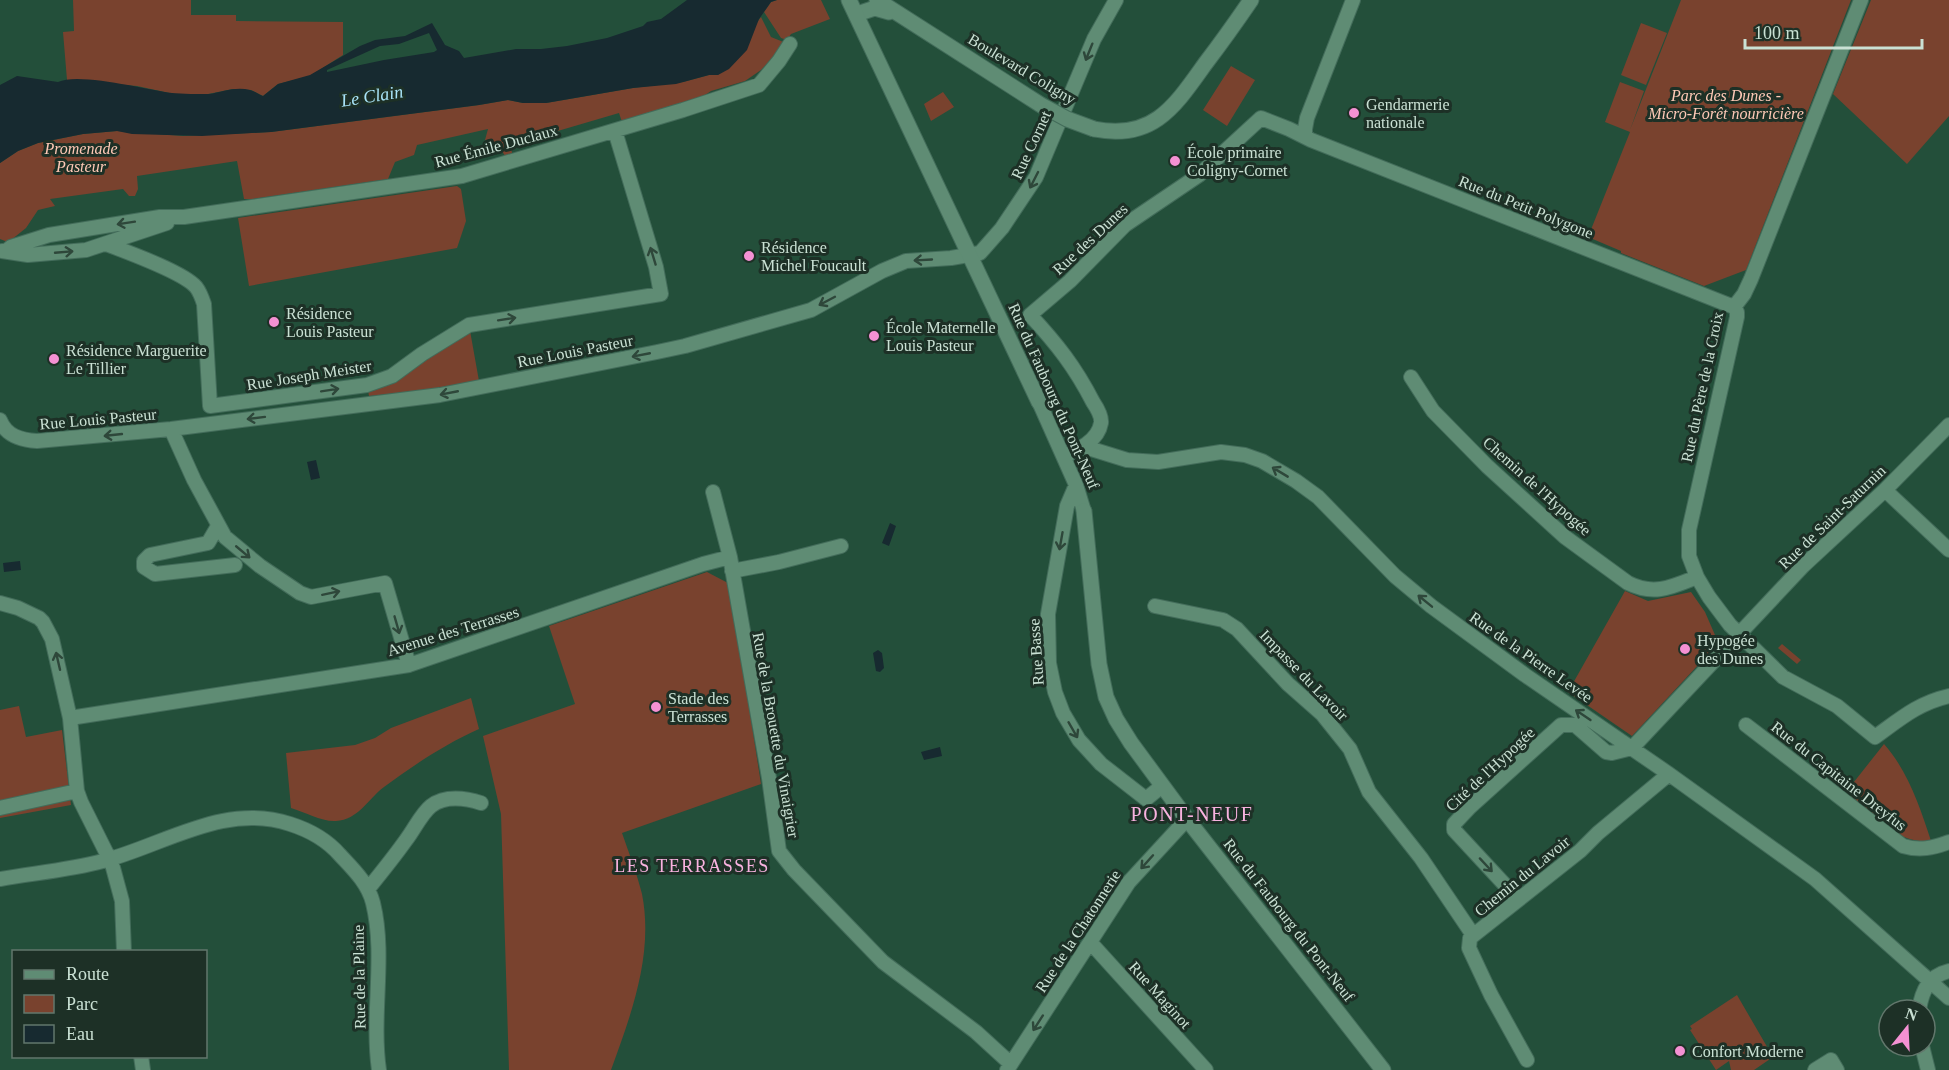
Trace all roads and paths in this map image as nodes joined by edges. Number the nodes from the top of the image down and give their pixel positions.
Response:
1 (849, 0) edge
2 (877, 0) edge
3 (1116, 0) edge
4 (1251, 0) edge
5 (1353, 0) edge
6 (1861, 0) edge
7 (857, 14) junction
8 (901, 15) junction
9 (790, 44) dead end
10 (615, 131) junction
11 (1305, 136) junction
12 (184, 217) junction
13 (106, 244) junction
14 (3, 251) edge
15 (970, 255) junction
16 (1734, 307) junction
17 (1411, 377) dead end
18 (1039, 402) joint
19 (0, 420) edge
20 (1949, 425) edge
21 (171, 429) junction
22 (1084, 447) junction
23 (1064, 456) junction
24 (1076, 485) junction
25 (1885, 490) junction
26 (713, 492) dead end
27 (1084, 511) joint
28 (222, 531) junction
29 (841, 546) dead end
30 (1949, 550) edge
31 (730, 557) junction
32 (235, 565) dead end
33 (732, 571) junction
34 (1697, 577) junction
35 (0, 603) edge
36 (1155, 606) dead end
37 (1738, 633) junction
38 (409, 665) junction
39 (1949, 696) edge
40 (70, 718) junction
41 (1746, 725) dead end
42 (1632, 748) junction
43 (1669, 774) junction
44 (1162, 786) junction
45 (77, 791) junction
46 (481, 803) dead end
47 (0, 808) edge
48 (1187, 819) junction
49 (1949, 842) edge
50 (109, 859) junction
51 (0, 879) edge
52 (368, 889) junction
53 (1518, 899) junction
54 (1473, 936) junction
55 (1090, 942) junction
56 (124, 950) edge
57 (1949, 970) edge
58 (1931, 981) junction
59 (1921, 998) edge
60 (1949, 998) edge
61 (1527, 1060) dead end
62 (1009, 1067) edge
63 (379, 1070) edge
64 (1206, 1070) edge
65 (1383, 1070) edge
66 (1815, 1070) edge
67 (1837, 1070) edge

1 - 7 main road, Rue du Faubourg du Pont-Neuf
2 - 8 main road, Boulevard Coligny
3 -> 15 street, Rue Cornet
4 - 8 main road, Boulevard Coligny, bridge
5 - 11 street
6 - 16 street, Rue du Père de la Croix
7 - 8 main road, Boulevard Coligny
7 - 15 main road, Rue du Faubourg du Pont-Neuf
9 - 10 street, Rue Émile Duclaux
10 - 12 street, Rue Émile Duclaux
13 -> 10 street, Rue Joseph Meister
11 - 16 street, Rue du Petit Polygone
11 - 22 street, Rue des Dunes
12 - 13 street, Rue Émile Duclaux
12 -> 14 street, Rue Émile Duclaux
14 -> 13 street, Rue Émile Duclaux
15 - 18 main road, Rue du Faubourg du Pont-Neuf
15 -> 21 street, Rue Louis Pasteur
16 - 34 street, Rue du Père de la Croix
17 - 34 street, Chemin de l'Hypogée
18 - 23 street, Rue du Faubourg du Pont-Neuf
21 -> 19 street, Rue Louis Pasteur
20 - 25 street, Rue de Saint-Saturnin
21 - 28 street, Rue Louis Pasteur
22 - 23 street
42 -> 22 street, Rue de la Pierre Levée
23 - 24 street, Rue du Faubourg du Pont-Neuf
24 - 27 street, Rue du Faubourg du Pont-Neuf
24 -> 44 street, Rue Basse
25 - 30 street
25 - 37 street, Rue de Saint-Saturnin
26 - 31 street, Rue de la Brouette du Vinaigrier
27 - 44 main road, Rue du Faubourg du Pont-Neuf
28 - 32 street
28 -> 38 street
29 - 33 street
31 - 33 street, Rue de la Brouette du Vinaigrier
31 - 38 street, Avenue des Terrasses
33 - 62 street, Rue de la Brouette du Vinaigrier
34 - 37 street, Rue du Père de la Croix
40 -> 35 street
36 - 54 street, Impasse du Lavoir
37 - 39 street
37 - 42 street
38 - 40 street, Avenue des Terrasses
40 - 45 street
41 - 49 street, Rue du Capitaine Dreyfus
42 - 43 street, Rue de la Pierre Levée
42 -> 53 street, Cité de l'Hypogée
43 - 53 street, Chemin du Lavoir
43 - 58 street, Rue de la Pierre Levée
44 - 48 main road, Rue du Faubourg du Pont-Neuf
45 - 47 street
45 - 50 street
46 - 52 street
48 -> 55 street, Rue de la Chatonnerie
48 - 65 main road, Rue du Faubourg du Pont-Neuf
50 - 51 street, Rue de la Plaine
50 - 52 street, Rue de la Plaine
50 - 56 street
52 - 63 street, Rue de la Plaine
53 - 54 street, Chemin du Lavoir
54 - 61 street, Chemin du Lavoir
55 -> 62 street, Rue de la Chatonnerie
55 - 64 street, Rue Maginot
57 - 58 street
58 - 59 street
58 - 60 street, Rue de la Pierre Levée
66 - 67 street

